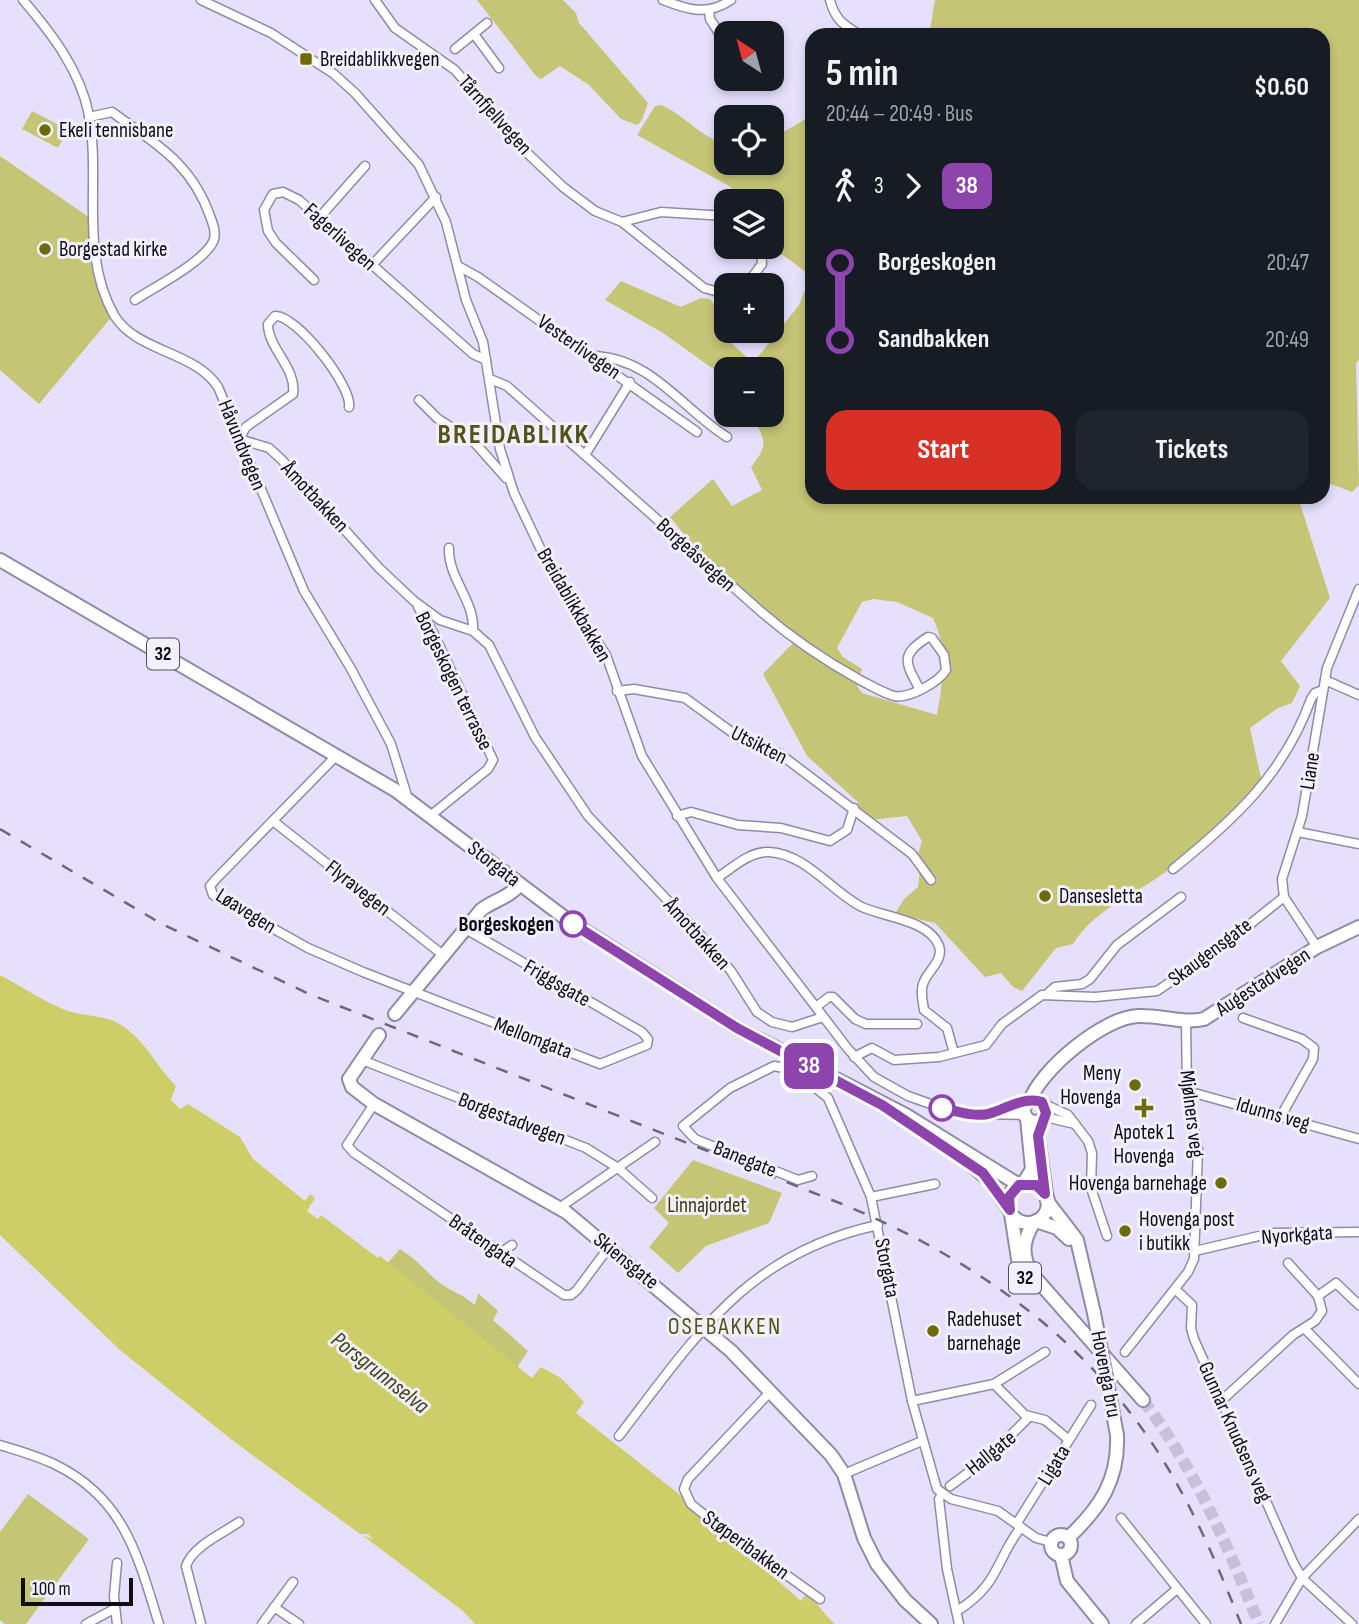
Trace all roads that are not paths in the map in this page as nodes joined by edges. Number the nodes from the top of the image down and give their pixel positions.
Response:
1 (23, 0) edge
2 (201, 0) edge
3 (375, 0) edge
4 (663, 0) edge
5 (731, 0) edge
6 (830, 0) edge
7 (709, 10) junction
8 (487, 23) dead end
9 (714, 25) edge
10 (850, 28) edge
11 (474, 34) junction
12 (455, 49) dead end
13 (499, 68) dead end
14 (89, 117) junction
15 (365, 166) dead end
16 (436, 197) junction
17 (714, 215) edge
18 (319, 218) junction
19 (622, 222) junction
20 (372, 265) junction
21 (458, 266) junction
22 (314, 280) dead end
23 (714, 291) edge
24 (135, 300) dead end
25 (590, 356) junction
26 (486, 360) junction
27 (490, 379) junction
28 (629, 382) junction
29 (419, 400) dead end
30 (349, 407) dead end
31 (697, 432) dead end
32 (727, 437) dead end
33 (239, 439) junction
34 (584, 455) junction
35 (509, 480) junction
36 (449, 548) dead end
37 (0, 560) edge
38 (1359, 589) edge
39 (414, 601) junction
40 (473, 631) junction
41 (1325, 680) junction
42 (919, 688) junction
43 (1323, 690) junction
44 (618, 691) junction
45 (1359, 695) edge
46 (331, 752) junction
47 (408, 799) junction
48 (854, 808) junction
49 (430, 816) junction
50 (677, 816) junction
51 (273, 821) junction
52 (1298, 832) junction
53 (1359, 844) edge
54 (1173, 869) dead end
55 (718, 878) junction
56 (931, 880) dead end
57 (520, 884) junction
58 (1181, 897) dead end
59 (1284, 897) junction
60 (1359, 927) edge
61 (464, 928) junction
62 (1317, 947) junction
63 (443, 955) junction
64 (413, 993) junction
65 (1048, 993) junction
66 (816, 1007) junction
67 (395, 1014) dead end
68 (823, 1017) junction
69 (1243, 1018) dead end
70 (1186, 1021) junction
71 (917, 1024) dead end
72 (379, 1035) dead end
73 (648, 1040) joint
74 (954, 1053) junction
75 (854, 1057) junction
76 (362, 1060) junction
77 (774, 1066) joint
78 (1187, 1091) junction
79 (374, 1104) junction
80 (882, 1105) junction
81 (1035, 1110) junction
82 (1281, 1116) junction
83 (1075, 1125) junction
84 (1359, 1139) edge
85 (655, 1142) dead end
86 (618, 1168) junction
87 (812, 1176) dead end
88 (935, 1184) dead end
89 (1021, 1185) junction
90 (871, 1197) junction
91 (1046, 1197) junction
92 (652, 1198) dead end
93 (559, 1208) junction
94 (1011, 1212) junction
95 (1035, 1222) junction
96 (878, 1225) junction
97 (1359, 1232) edge
98 (1107, 1236) dead end
99 (512, 1245) dead end
100 (609, 1247) junction
101 (1195, 1251) junction
102 (1080, 1253) junction
103 (500, 1254) junction
104 (1288, 1263) dead end
105 (1175, 1289) junction
106 (1318, 1296) junction
107 (1359, 1305) edge
108 (1074, 1323) junction
109 (705, 1327) junction
110 (1306, 1329) junction
111 (1045, 1352) dead end
112 (1125, 1352) dead end
113 (994, 1384) junction
114 (1359, 1384) edge
115 (771, 1391) junction
116 (1143, 1400) tunnel mouth
117 (912, 1401) junction
118 (1221, 1401) junction
119 (1091, 1405) dead end
120 (1030, 1417) junction
121 (619, 1436) dead end
122 (1069, 1440) junction
123 (922, 1441) junction
124 (0, 1445) edge
125 (844, 1474) junction
126 (950, 1486) dead end
127 (942, 1494) junction
128 (1121, 1518) dead end
129 (1359, 1519) edge
130 (239, 1522) dead end
131 (1019, 1525) junction
132 (1068, 1538) junction
133 (1051, 1542) junction
134 (1061, 1555) junction
135 (117, 1563) dead end
136 (1302, 1578) junction
137 (293, 1582) dead end
138 (1177, 1589) junction
139 (820, 1599) dead end
140 (274, 1607) junction
141 (114, 1609) junction
142 (957, 1611) junction
143 (86, 1624) edge
144 (117, 1624) edge
145 (159, 1624) edge
146 (201, 1624) edge
147 (262, 1624) edge
148 (299, 1624) edge
149 (931, 1624) edge
150 (959, 1624) edge
151 (1102, 1624) edge
152 (1136, 1624) edge
153 (1206, 1624) edge
154 (1275, 1624) edge
155 (1352, 1624) edge

1 - 14 street, Håvundvegen
2 - 16 street, Breidablikkbakken
3 - 19 street, Tårnfjellvegen
4 - 7 street
5 - 7 street
6 - 10 street
7 - 9 street
8 - 11 street
11 - 12 street
11 - 13 street
14 - 24 street
14 - 33 street, Håvundvegen
15 - 18 street
16 - 20 street
16 - 21 street, Breidablikkbakken
17 - 19 street
18 - 20 street, Fagerlivegen
18 - 22 street, Fagerlivegen
19 - 23 street, Tårnfjellvegen
20 - 26 street, Fagerlivegen
21 - 25 street, Vesterlivegen
21 - 26 street, Breidablikkbakken
25 - 28 street, Vesterlivegen
25 - 32 street
26 - 27 street, Breidablikkbakken
27 - 34 street, Borgeåsvegen
27 - 35 street, Breidablikkbakken
28 - 31 street, Vesterlivegen
28 - 34 street
29 - 35 street
30 - 33 street
33 - 39 street, Åmotbakken
33 - 47 street, Håvundvegen
34 - 42 street, Borgeåsvegen
35 - 44 street, Breidablikkbakken
36 - 40 street, Åmotbakken
37 - 46 main road, 32
38 - 41 street, Liane
39 - 40 street, Åmotbakken
39 - 49 street, Borgeskogen terrasse
40 - 68 street, Åmotbakken
41 - 43 street, Liane
41 - 45 street
42 - 42 street, Borgeåsvegen
43 - 52 street, Liane
43 - 54 street
44 - 48 street, Utsikten
44 - 50 street, Breidablikkbakken
46 - 47 main road, Storgata / 32
46 - 51 street, Løavegen
47 - 49 main road, Storgata / 32
48 - 50 street
48 - 56 street, Utsikten
49 - 57 main road, Storgata / 32
50 - 55 street, Breidablikkbakken
51 - 63 street, Flyravegen
51 - 64 street, Løavegen
52 - 53 street
52 - 59 street, Liane
55 - 66 street, Breidablikkbakken
55 - 74 street
57 - 61 main road
57 - 80 main road, Storgata / 32
58 - 65 street
59 - 62 street
59 - 65 street, Skaugensgate
60 - 62 main road, Augestadvegen
61 - 63 main road
61 - 73 street, Friggsgate
62 - 70 main road, Augestadvegen
63 - 64 main road
64 - 67 main road
64 - 73 street, Mellomgata
65 - 74 street
66 - 68 street, Breidablikkbakken
66 - 71 street
68 - 75 street, Breidablikkbakken
69 - 82 street
70 - 78 street, Mjølners veg
70 - 81 main road, Augestadvegen
72 - 76 main road
74 - 75 street
75 - 81 street, Breidablikkbakken
76 - 79 main road, Skiensgate
76 - 86 street, Borgestadvegen
77 - 87 street, Banegate
77 - 90 street, Storgata
78 - 82 street, Idunns veg
78 - 101 street, Mjølners veg
79 - 93 main road, Skiensgate
79 - 103 street, Bråtengata
80 - 89 main road, Storgata / 32
80 - 94 main road, Storgata / 32
81 - 83 street
81 - 83 street
81 - 89 main road
81 - 91 main road, Augestadvegen
82 - 84 street, Idunns veg
83 - 98 street
85 - 86 street
86 - 92 street, Borgestadvegen
86 - 93 street
88 - 90 street
89 - 91 main road, 32
89 - 94 main road, 32
90 - 96 street, Storgata
91 - 95 main road, 32
91 - 102 main road, Hovenga bru
93 - 100 main road, Skiensgate
94 - 95 main road
94 - 108 main road, 32
95 - 102 main road
95 - 108 main road, 32
96 - 109 street
96 - 117 street, Storgata
97 - 101 street, Nyorkgata
99 - 103 street
100 - 103 street, Bråtengata
100 - 109 main road, Skiensgate
101 - 105 street, Mjølners veg
102 - 132 main road, Hovenga bru, bridge
104 - 106 street
105 - 112 street, Mjølners veg
105 - 118 street, Gunnar Knudsens veg
106 - 107 street
106 - 110 street
108 - 116 main road, 32
109 - 115 main road, Skiensgate
109 - 121 street
110 - 114 street
110 - 118 street
111 - 113 street
113 - 117 street
113 - 120 street
115 - 125 main road, Skiensgate
115 - 139 street, Støperibakken
117 - 123 street, Storgata
118 - 136 street, Gunnar Knudsens veg
119 - 122 street, Ligata
120 - 122 street
120 - 126 street, Hallgate
122 - 131 street, Ligata
123 - 125 street
123 - 127 street, Storgata
124 - 145 street
125 - 149 main road, Skiensgate
127 - 131 street
127 - 142 street
128 - 138 street
129 - 136 street
130 - 146 street
131 - 133 street
131 - 142 street, Ligata
132 - 133 main road
132 - 134 main road
133 - 134 main road
134 - 151 main road
135 - 141 street
136 - 154 street
136 - 155 street
137 - 140 street
138 - 152 street
138 - 153 street
140 - 147 street
140 - 148 street
141 - 143 street
141 - 144 street
142 - 150 street

